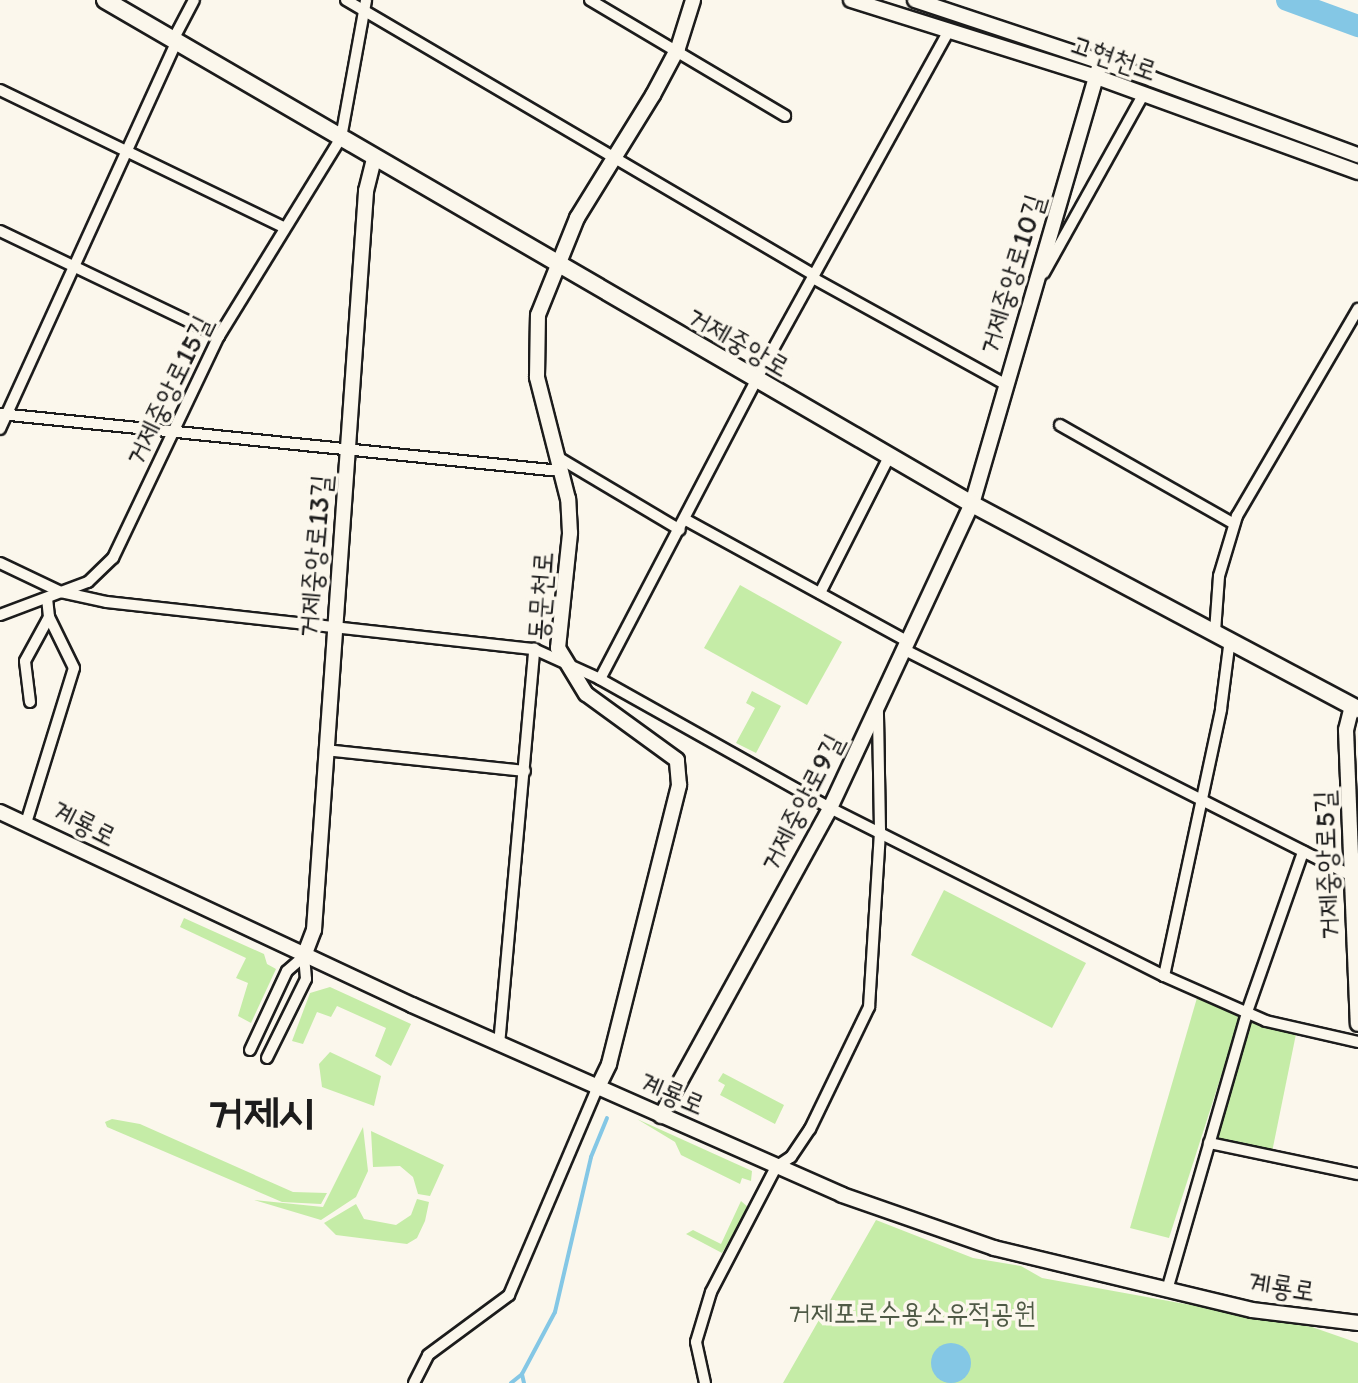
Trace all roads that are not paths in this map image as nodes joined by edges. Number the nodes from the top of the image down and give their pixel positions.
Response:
1 (105, 0) edge
2 (194, 0) edge
3 (346, 0) edge
4 (590, 0) edge
5 (693, 0) edge
6 (851, 0) edge
7 (915, 0) edge
8 (365, 5) edge
9 (949, 31) junction
10 (174, 41) junction
11 (674, 54) junction
12 (1101, 61) junction
13 (1094, 76) junction
14 (0, 90) edge
15 (1143, 95) junction
16 (785, 116) dead end
17 (341, 138) junction
18 (127, 149) junction
19 (1358, 155) edge
20 (374, 159) junction
21 (611, 159) junction
22 (1358, 172) edge
23 (283, 227) junction
24 (0, 231) edge
25 (71, 265) junction
26 (554, 265) junction
27 (814, 277) junction
28 (1039, 281) junction
29 (1358, 309) edge
30 (219, 336) junction
31 (756, 380) junction
32 (1005, 384) junction
33 (3, 415) edge
34 (1060, 425) dead end
35 (0, 429) edge
36 (175, 432) junction
37 (349, 452) junction
38 (556, 456) junction
39 (889, 457) junction
40 (560, 471) junction
41 (972, 504) junction
42 (1234, 524) junction
43 (683, 525) junction
44 (0, 563) edge
45 (61, 592) junction
46 (820, 593) junction
47 (47, 598) junction
48 (0, 615) edge
49 (49, 617) junction
50 (334, 626) junction
51 (1223, 636) junction
52 (905, 645) junction
53 (534, 649) junction
54 (564, 662) junction
55 (600, 679) junction
56 (30, 702) dead end
57 (1356, 703) edge
58 (877, 705) junction
59 (325, 750) junction
60 (525, 771) junction
61 (1202, 802) junction
62 (830, 808) junction
63 (0, 812) edge
64 (26, 823) junction
65 (880, 830) junction
66 (1303, 852) junction
67 (1356, 878) edge
68 (304, 956) junction
69 (1164, 976) junction
70 (1247, 1012) junction
71 (1358, 1024) edge
72 (1358, 1042) edge
73 (499, 1045) junction
74 (250, 1050) dead end
75 (267, 1058) dead end
76 (597, 1089) junction
77 (661, 1116) junction
78 (1209, 1143) junction
79 (776, 1167) junction
80 (1358, 1174) edge
81 (1167, 1290) junction
82 (1358, 1323) edge
83 (414, 1383) edge
84 (705, 1383) edge

1 - 10 main road, 거제중앙로
2 - 10 street
3 - 8 street
4 - 11 street
5 - 11 street, 동문천로
6 - 9 street, 고현천로
7 - 12 street, 고현천로
8 - 17 street
8 - 21 street
9 - 13 street, 고현천로
9 - 27 street
10 - 17 main road, 거제중앙로
10 - 18 street
11 - 16 street
11 - 21 street, 동문천로
12 - 13 street, 거제중앙로10길
12 - 19 street, 고현천로
13 - 15 street, 고현천로
13 - 28 street, 거제중앙로10길
14 - 18 street
15 - 22 street, 고현천로
15 - 28 street
17 - 20 main road, 거제중앙로
17 - 23 street, 거제중앙로15길
18 - 23 street
18 - 25 street
20 - 26 main road, 거제중앙로
20 - 37 street, 거제중앙로13길
21 - 26 street, 동문천로
21 - 27 street
23 - 30 street, 거제중앙로15길
24 - 25 street
25 - 30 street
25 - 33 street
26 - 31 main road, 거제중앙로
26 - 38 street, 동문천로
27 - 31 street
27 - 32 street
28 - 32 street, 거제중앙로10길
29 - 42 street
30 - 36 street, 거제중앙로15길
31 - 39 main road, 거제중앙로
31 - 43 street
32 - 41 street, 거제중앙로10길
33 - 35 street
33 - 36 street
34 - 42 street
36 - 37 street
36 - 45 street, 거제중앙로15길
37 - 40 street
37 - 50 street, 거제중앙로13길
38 - 40 street, 동문천로
38 - 43 street
39 - 41 main road, 거제중앙로
39 - 46 street
40 - 54 street, 동문천로
41 - 51 main road, 거제중앙로
41 - 52 street, 거제중앙로9길
42 - 51 street
43 - 46 street
43 - 55 street
44 - 45 street
45 - 47 street, 거제중앙로15길
45 - 50 street
46 - 52 street
47 - 48 street, 거제중앙로15길
47 - 49 street
49 - 56 street
49 - 64 street
50 - 53 street
50 - 59 street, 거제중앙로13길
51 - 57 main road, 거제중앙로
51 - 61 street
52 - 58 street, 거제중앙로9길
52 - 61 street
53 - 54 street
53 - 60 street
54 - 55 street
54 - 76 street, 동문천로
55 - 62 street
57 - 67 street, 거제중앙로5길
58 - 62 street, 거제중앙로9길
58 - 65 street
59 - 60 street
59 - 68 street, 거제중앙로13길
60 - 73 street
61 - 66 street
61 - 69 street
62 - 65 street
62 - 77 street, 거제중앙로9길
63 - 64 street, 계룡로
64 - 68 street, 계룡로
65 - 69 street
65 - 79 street
66 - 67 street
66 - 70 street
67 - 71 street, 거제중앙로5길
68 - 73 street, 계룡로
68 - 74 street
68 - 75 street
69 - 70 street
70 - 72 street
70 - 78 street
73 - 76 street, 계룡로
76 - 77 street, 계룡로
76 - 83 street
77 - 79 street, 계룡로
78 - 80 street
78 - 81 street
79 - 81 street, 계룡로
79 - 84 street
81 - 82 street, 계룡로

